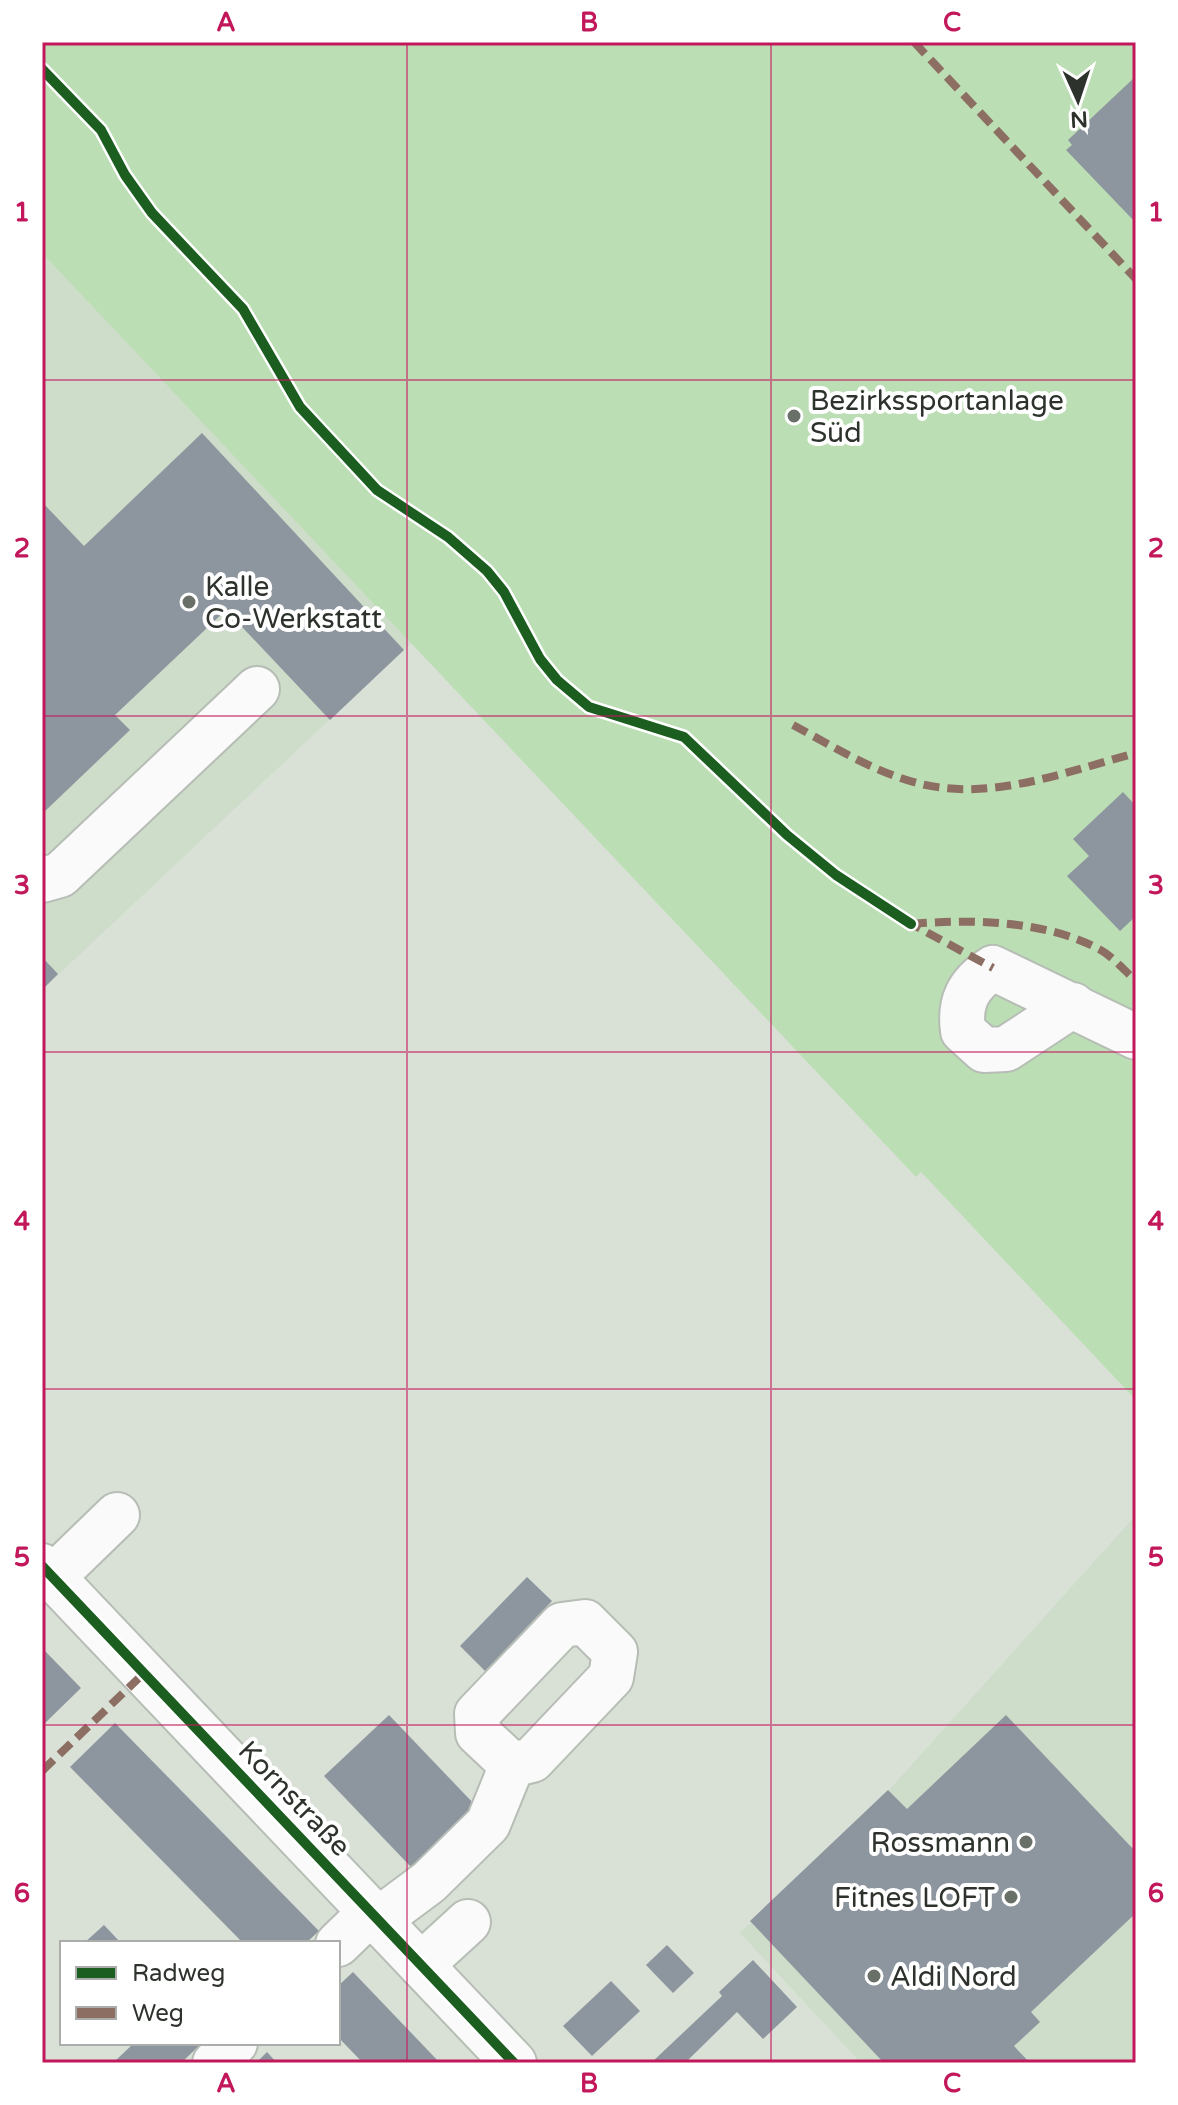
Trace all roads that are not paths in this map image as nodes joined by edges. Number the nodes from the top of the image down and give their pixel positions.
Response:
1 (257, 689) dead end
2 (42, 880) edge
3 (1073, 1005) dead end
4 (1135, 1036) edge
5 (117, 1515) dead end
6 (47, 1571) edge
7 (512, 1765) dead end
8 (374, 1916) junction
9 (468, 1922) dead end
10 (340, 1942) edge
11 (421, 1965) junction
12 (233, 2045) edge
13 (215, 2063) edge
14 (514, 2063) edge

1 - 2 street
3 - 4 street
5 - 6 street
6 - 8 street, Kornstraße
7 - 8 street
8 - 10 street
8 - 11 street, Kornstraße
9 - 11 street
11 - 14 street, Kornstraße
12 - 13 street

